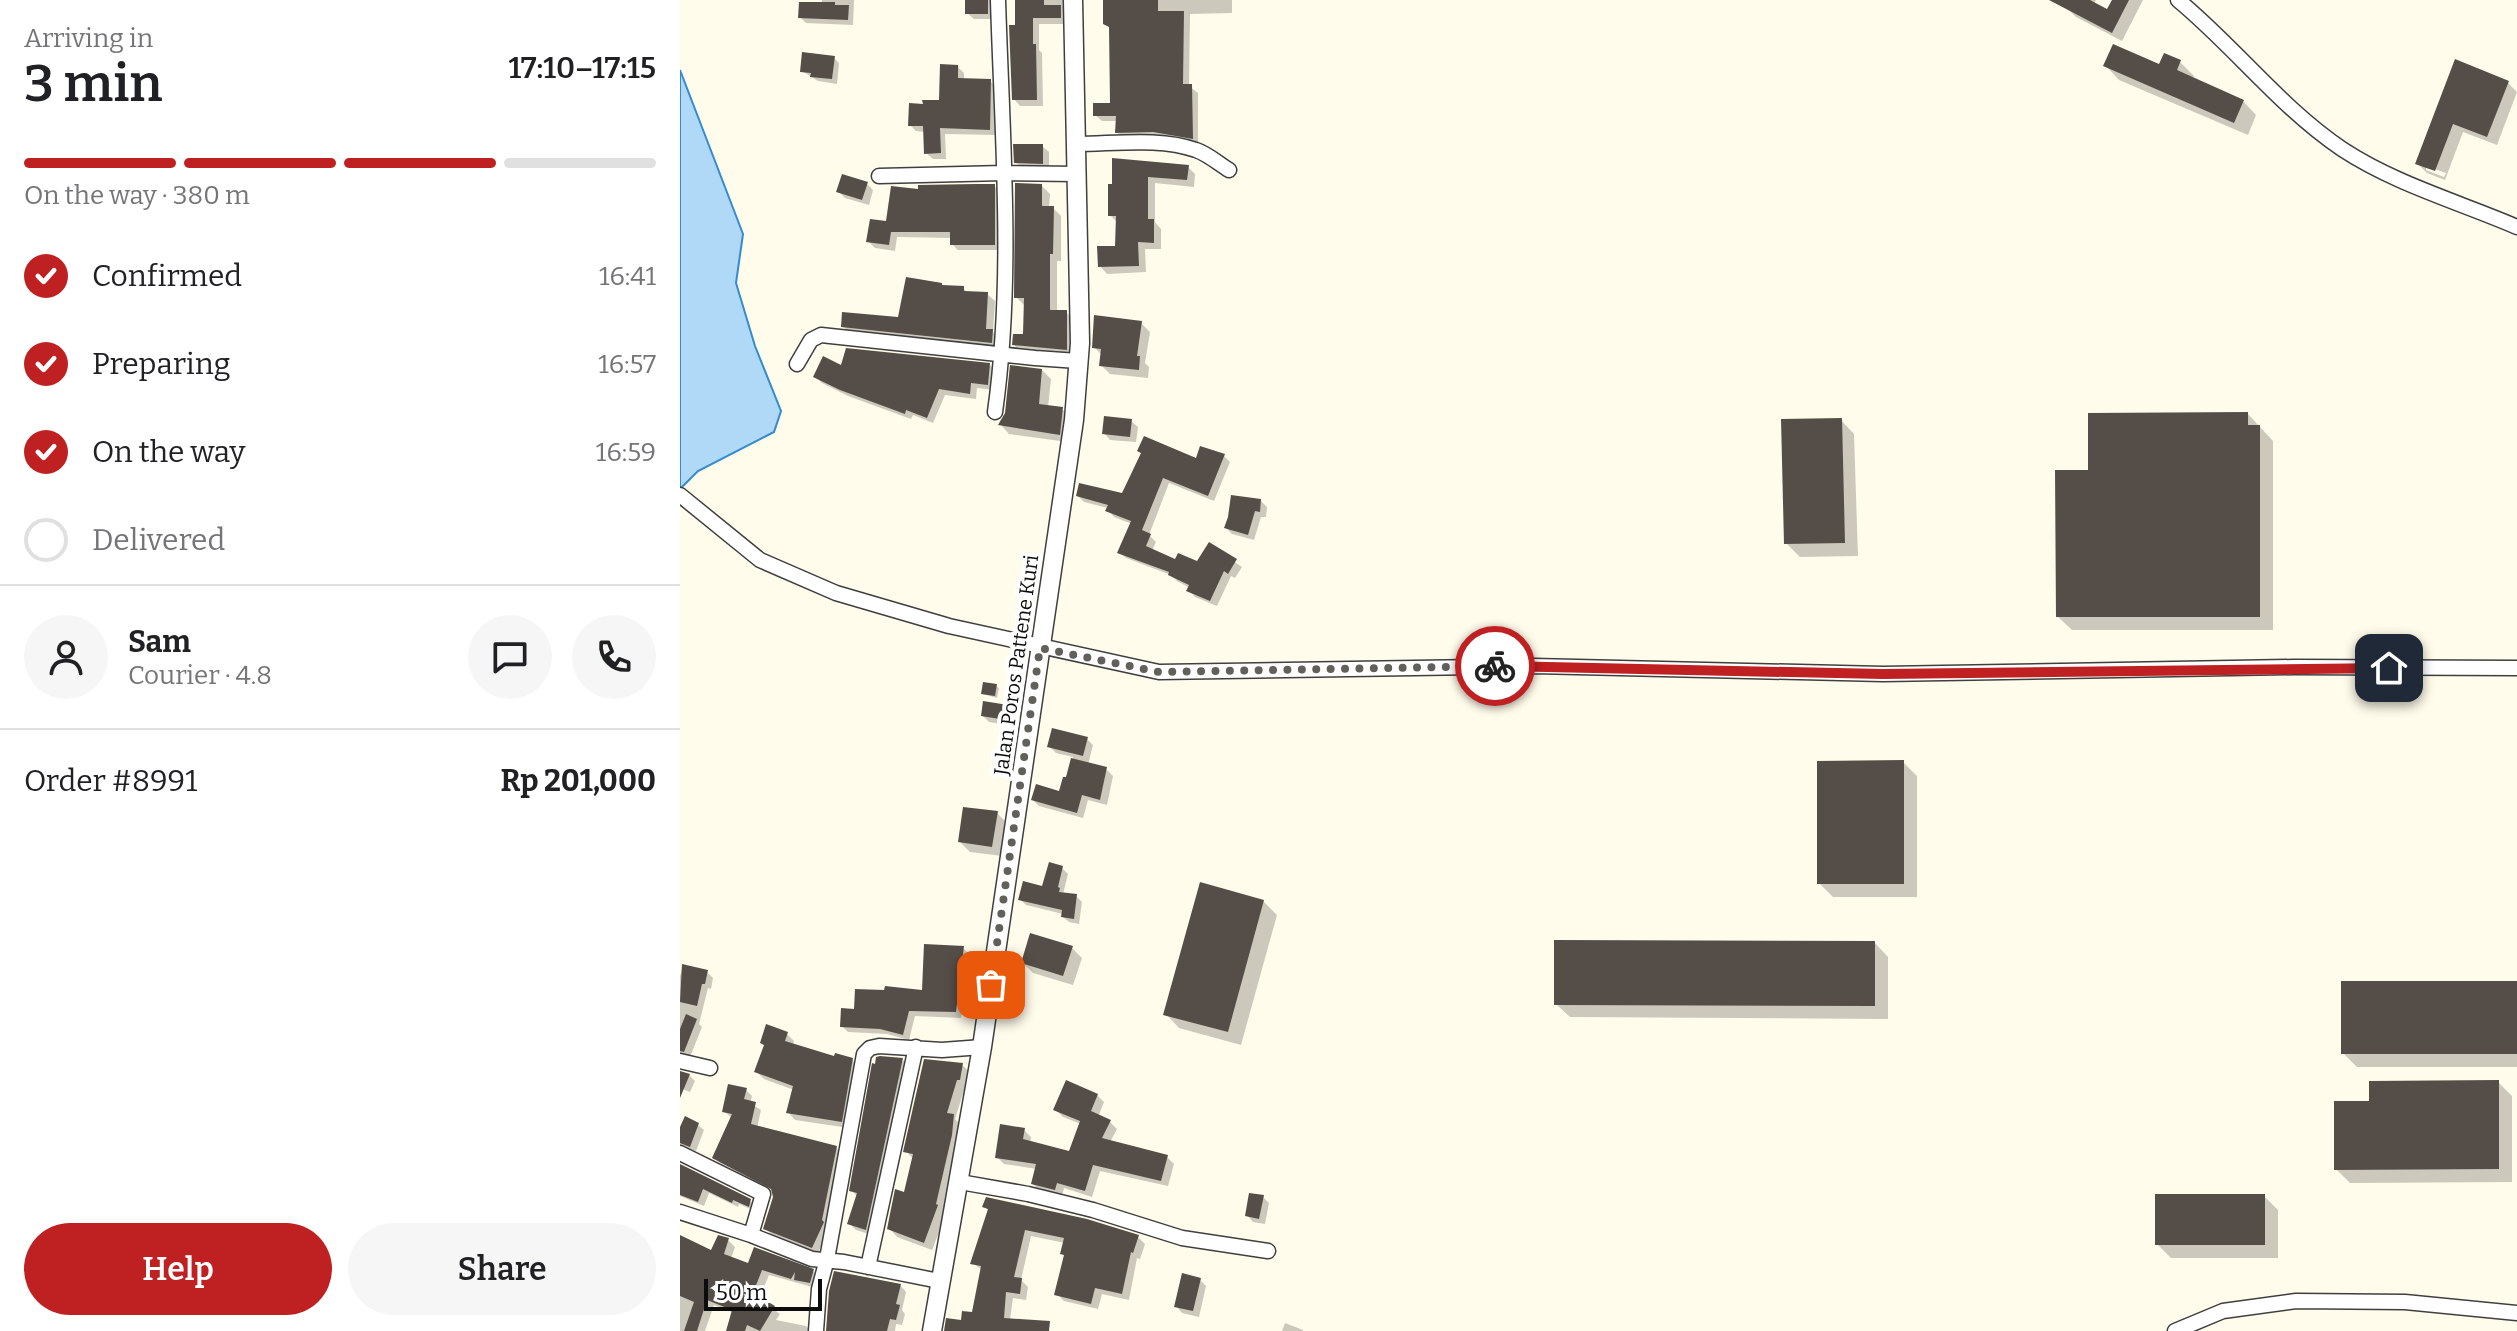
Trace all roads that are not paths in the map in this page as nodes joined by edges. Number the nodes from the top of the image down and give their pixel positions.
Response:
1 (998, 0) edge
2 (1073, 0) edge
3 (2178, 0) edge
4 (1076, 144) junction
5 (1229, 170) dead end
6 (1004, 173) junction
7 (1077, 174) junction
8 (879, 176) dead end
9 (2517, 227) edge
10 (1000, 354) junction
11 (1078, 361) junction
12 (797, 364) dead end
13 (995, 412) dead end
14 (680, 495) edge
15 (1040, 648) junction
16 (2517, 668) edge
17 (916, 1047) junction
18 (982, 1047) junction
19 (680, 1061) edge
20 (710, 1068) dead end
21 (680, 1153) edge
22 (960, 1182) junction
23 (684, 1214) edge
24 (680, 1231) edge
25 (751, 1235) junction
26 (1268, 1251) dead end
27 (827, 1259) junction
28 (868, 1267) junction
29 (939, 1281) junction
30 (2517, 1313) edge
31 (816, 1331) edge
32 (932, 1331) edge
33 (2175, 1331) edge

1 - 6 street
2 - 4 street, Jalan Poros Pattene Kuri
3 - 9 street
4 - 5 street
4 - 7 street, Jalan Poros Pattene Kuri
6 - 7 street
6 - 8 street
6 - 10 street
7 - 11 street, Jalan Poros Pattene Kuri
10 - 11 street
10 - 12 street
10 - 13 street
11 - 15 street, Jalan Poros Pattene Kuri
14 - 15 street
15 - 16 street
15 - 18 street, Jalan Poros Pattene Kuri
17 - 18 street
17 - 27 street
17 - 28 street
18 - 22 street, Jalan Poros Pattene Kuri
19 - 20 street
21 - 25 street
22 - 26 street
22 - 29 street, Jalan Poros Pattene Kuri
23 - 24 street
23 - 25 street
25 - 27 street
27 - 28 street
27 - 31 street
28 - 29 street
29 - 32 street, Jalan Poros Pattene Kuri
30 - 33 street

